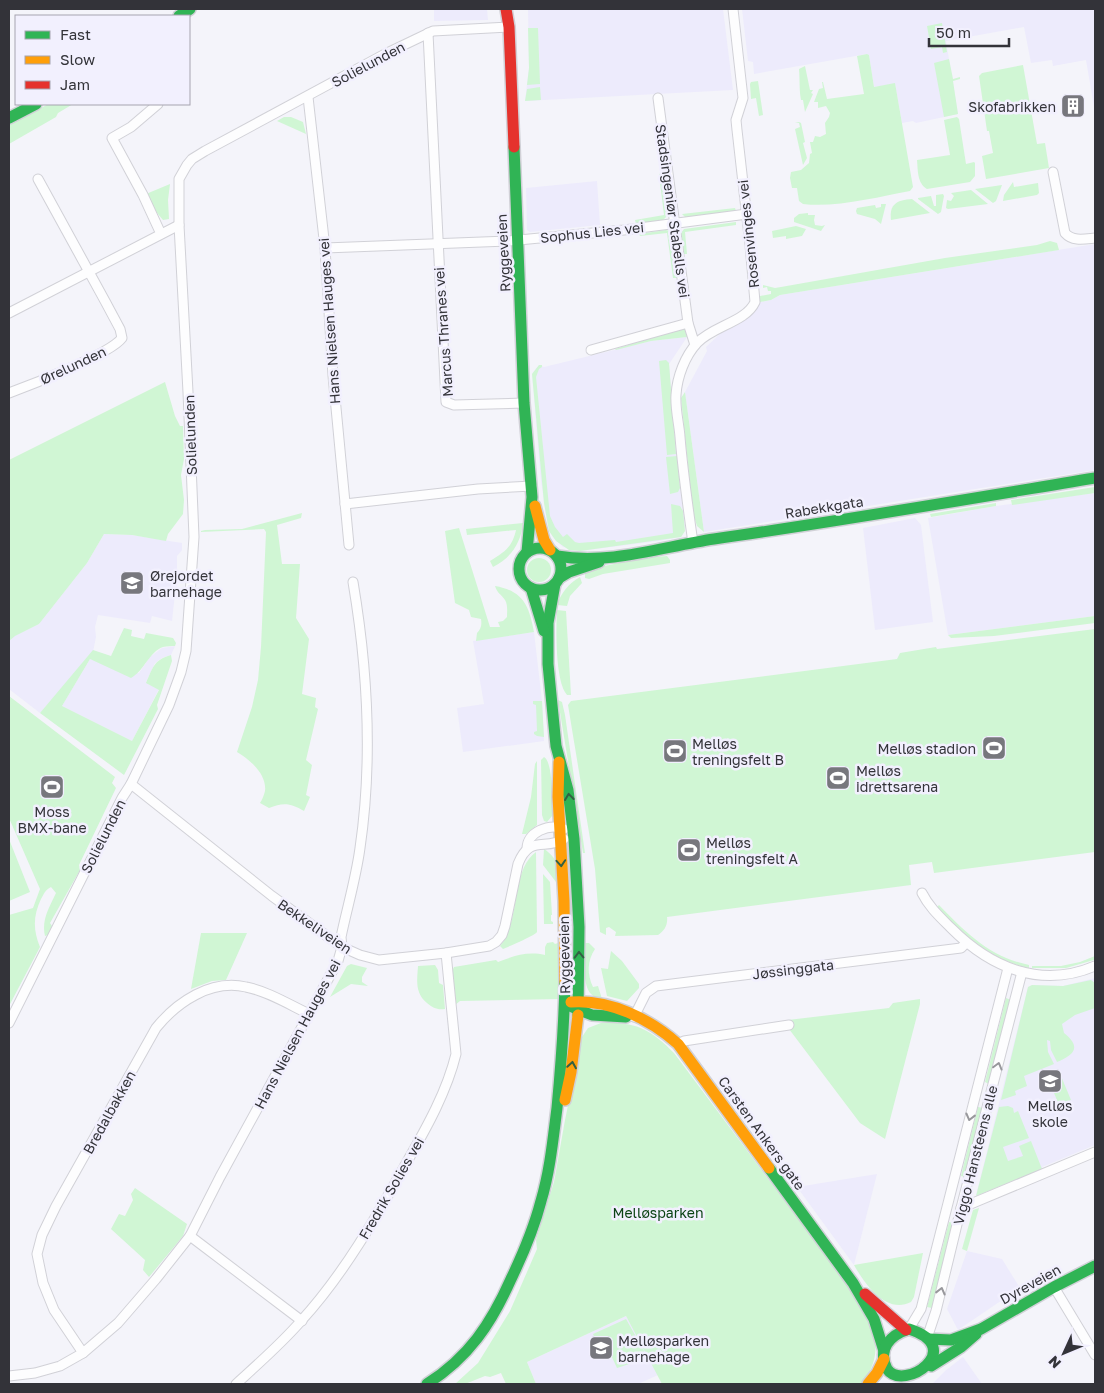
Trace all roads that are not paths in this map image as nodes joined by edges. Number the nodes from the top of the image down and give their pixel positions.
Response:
1 (733, 9) edge
2 (508, 16) edge
3 (428, 33) junction
4 (308, 97) junction
5 (658, 98) dead end
6 (34, 105) edge
7 (157, 105) edge
8 (9, 118) edge
9 (1053, 172) dead end
10 (38, 179) dead end
11 (746, 214) junction
12 (674, 223) junction
13 (179, 225) junction
14 (161, 234) junction
15 (1095, 238) edge
16 (517, 240) junction
17 (438, 244) junction
18 (325, 248) junction
19 (89, 272) junction
20 (9, 313) edge
21 (688, 323) junction
22 (695, 345) junction
23 (591, 350) dead end
24 (9, 393) edge
25 (524, 403) junction
26 (1095, 478) edge
27 (532, 491) junction
28 (345, 504) junction
29 (693, 543) junction
30 (349, 545) dead end
31 (526, 552) junction
32 (554, 553) junction
33 (608, 558) junction
34 (557, 581) junction
35 (353, 582) dead end
36 (531, 588) junction
37 (547, 641) junction
38 (559, 762) junction
39 (131, 784) junction
40 (558, 827) junction
41 (573, 833) junction
42 (560, 842) junction
43 (527, 849) junction
44 (922, 893) dead end
45 (966, 942) junction
46 (342, 947) junction
47 (446, 953) junction
48 (1095, 966) edge
49 (1008, 968) junction
50 (1022, 972) junction
51 (566, 1003) junction
52 (580, 1006) junction
53 (310, 1014) junction
54 (634, 1017) junction
55 (9, 1023) edge
56 (789, 1025) dead end
57 (678, 1044) junction
58 (553, 1147) junction
59 (1095, 1152) edge
60 (961, 1208) junction
61 (190, 1236) junction
62 (1095, 1266) edge
63 (853, 1283) junction
64 (1054, 1287) junction
65 (302, 1321) junction
66 (981, 1329) junction
67 (908, 1330) junction
68 (928, 1339) junction
69 (83, 1353) junction
70 (884, 1355) junction
71 (1095, 1355) edge
72 (931, 1366) junction
73 (9, 1376) edge
74 (918, 1381) edge
75 (892, 1382) edge
76 (236, 1384) edge
77 (427, 1384) edge
78 (868, 1384) edge

1 - 11 street, Rosenvinges vei
2 - 3 street, Solielunden
2 - 16 main road, Ryggeveien
3 - 4 street, Solielunden
3 - 17 street, Marcus Thranes vei
4 - 13 street, Solielunden
4 - 18 street, Hans Nielsen Hauges vei
5 - 12 street, Stadsingeniør Stabells vei
6 - 8 main road
7 - 14 street
9 - 15 street
10 - 19 street
11 - 12 street, Sophus Lies vei
11 - 22 street, Rosenvinges vei
12 - 16 street, Sophus Lies vei
12 - 21 street, Stadsingeniør Stabells vei
13 - 14 street
13 - 39 street, Solielunden
14 - 19 street
16 - 17 street, Sophus Lies vei
16 - 25 main road, Ryggeveien
17 - 18 street
17 - 25 street, Marcus Thranes vei
18 - 28 street, Hans Nielsen Hauges vei
19 - 20 street
19 - 24 street, Ørelunden
21 - 22 street, Stadsingeniør Stabells vei
21 - 23 street
22 - 29 street, Rosenvinges vei
25 - 27 main road, Ryggeveien
26 - 29 main road, Rabekkgata
27 - 28 street
27 - 31 main road, Ryggeveien
27 - 32 main road, Ryggeveien
28 - 30 street, Hans Nielsen Hauges vei
29 - 33 main road, Rabekkgata
31 - 32 main road
31 - 36 main road
32 - 33 main road, Rabekkgata
32 - 34 main road
33 - 34 main road
34 - 36 main road
34 - 37 main road, Ryggeveien
35 - 46 street, Hans Nielsen Hauges vei
36 - 37 main road, Ryggeveien
37 - 38 main road, Ryggeveien
38 - 40 main road, Ryggeveien
41 -> 38 main road, Ryggeveien
39 - 46 street, Bekkeliveien
39 - 55 street, Solielunden
40 - 41 street
40 - 42 main road, Ryggeveien
40 - 43 street, Bekkeliveien
41 - 42 street
52 -> 41 main road, Ryggeveien
42 - 43 street
42 -> 51 main road, Ryggeveien
43 - 47 street, Bekkeliveien
44 - 45 street
45 - 49 street
45 - 54 street, Jøssinggata
46 - 47 street, Bekkeliveien
46 - 53 street, Hans Nielsen Hauges vei
47 - 65 street, Fredrik Solies vei
48 - 50 street
49 - 50 street
49 -> 67 street, Viggo Hansteens alle
60 -> 50 street, Viggo Hansteens alle
51 - 52 main road, Carsten Ankers gate
51 - 58 main road, Ryggeveien
52 - 54 main road, Carsten Ankers gate
58 -> 52 main road, Ryggeveien
53 - 61 street, Hans Nielsen Hauges vei
53 - 69 street, Bredalbakken
54 - 57 main road, Carsten Ankers gate
56 - 57 street
57 - 63 main road, Carsten Ankers gate
58 - 77 main road, Ryggeveien
59 - 60 street
68 -> 60 street, Viggo Hansteens alle
61 - 65 street
61 - 69 street, Hans Nielsen Hauges vei
62 - 64 main road, Dyreveien
63 - 67 main road, Carsten Ankers gate
63 - 70 main road, Carsten Ankers gate
64 - 66 main road, Dyreveien
64 - 71 street
65 - 76 street, Fredrik Solies vei
66 - 68 main road, Dyreveien
66 - 72 main road, Dyreveien
67 - 68 main road
67 - 70 main road
68 - 72 main road
69 - 73 street, Hans Nielsen Hauges vei
70 - 75 main road
70 - 78 main road
72 - 74 main road
74 - 75 main road

